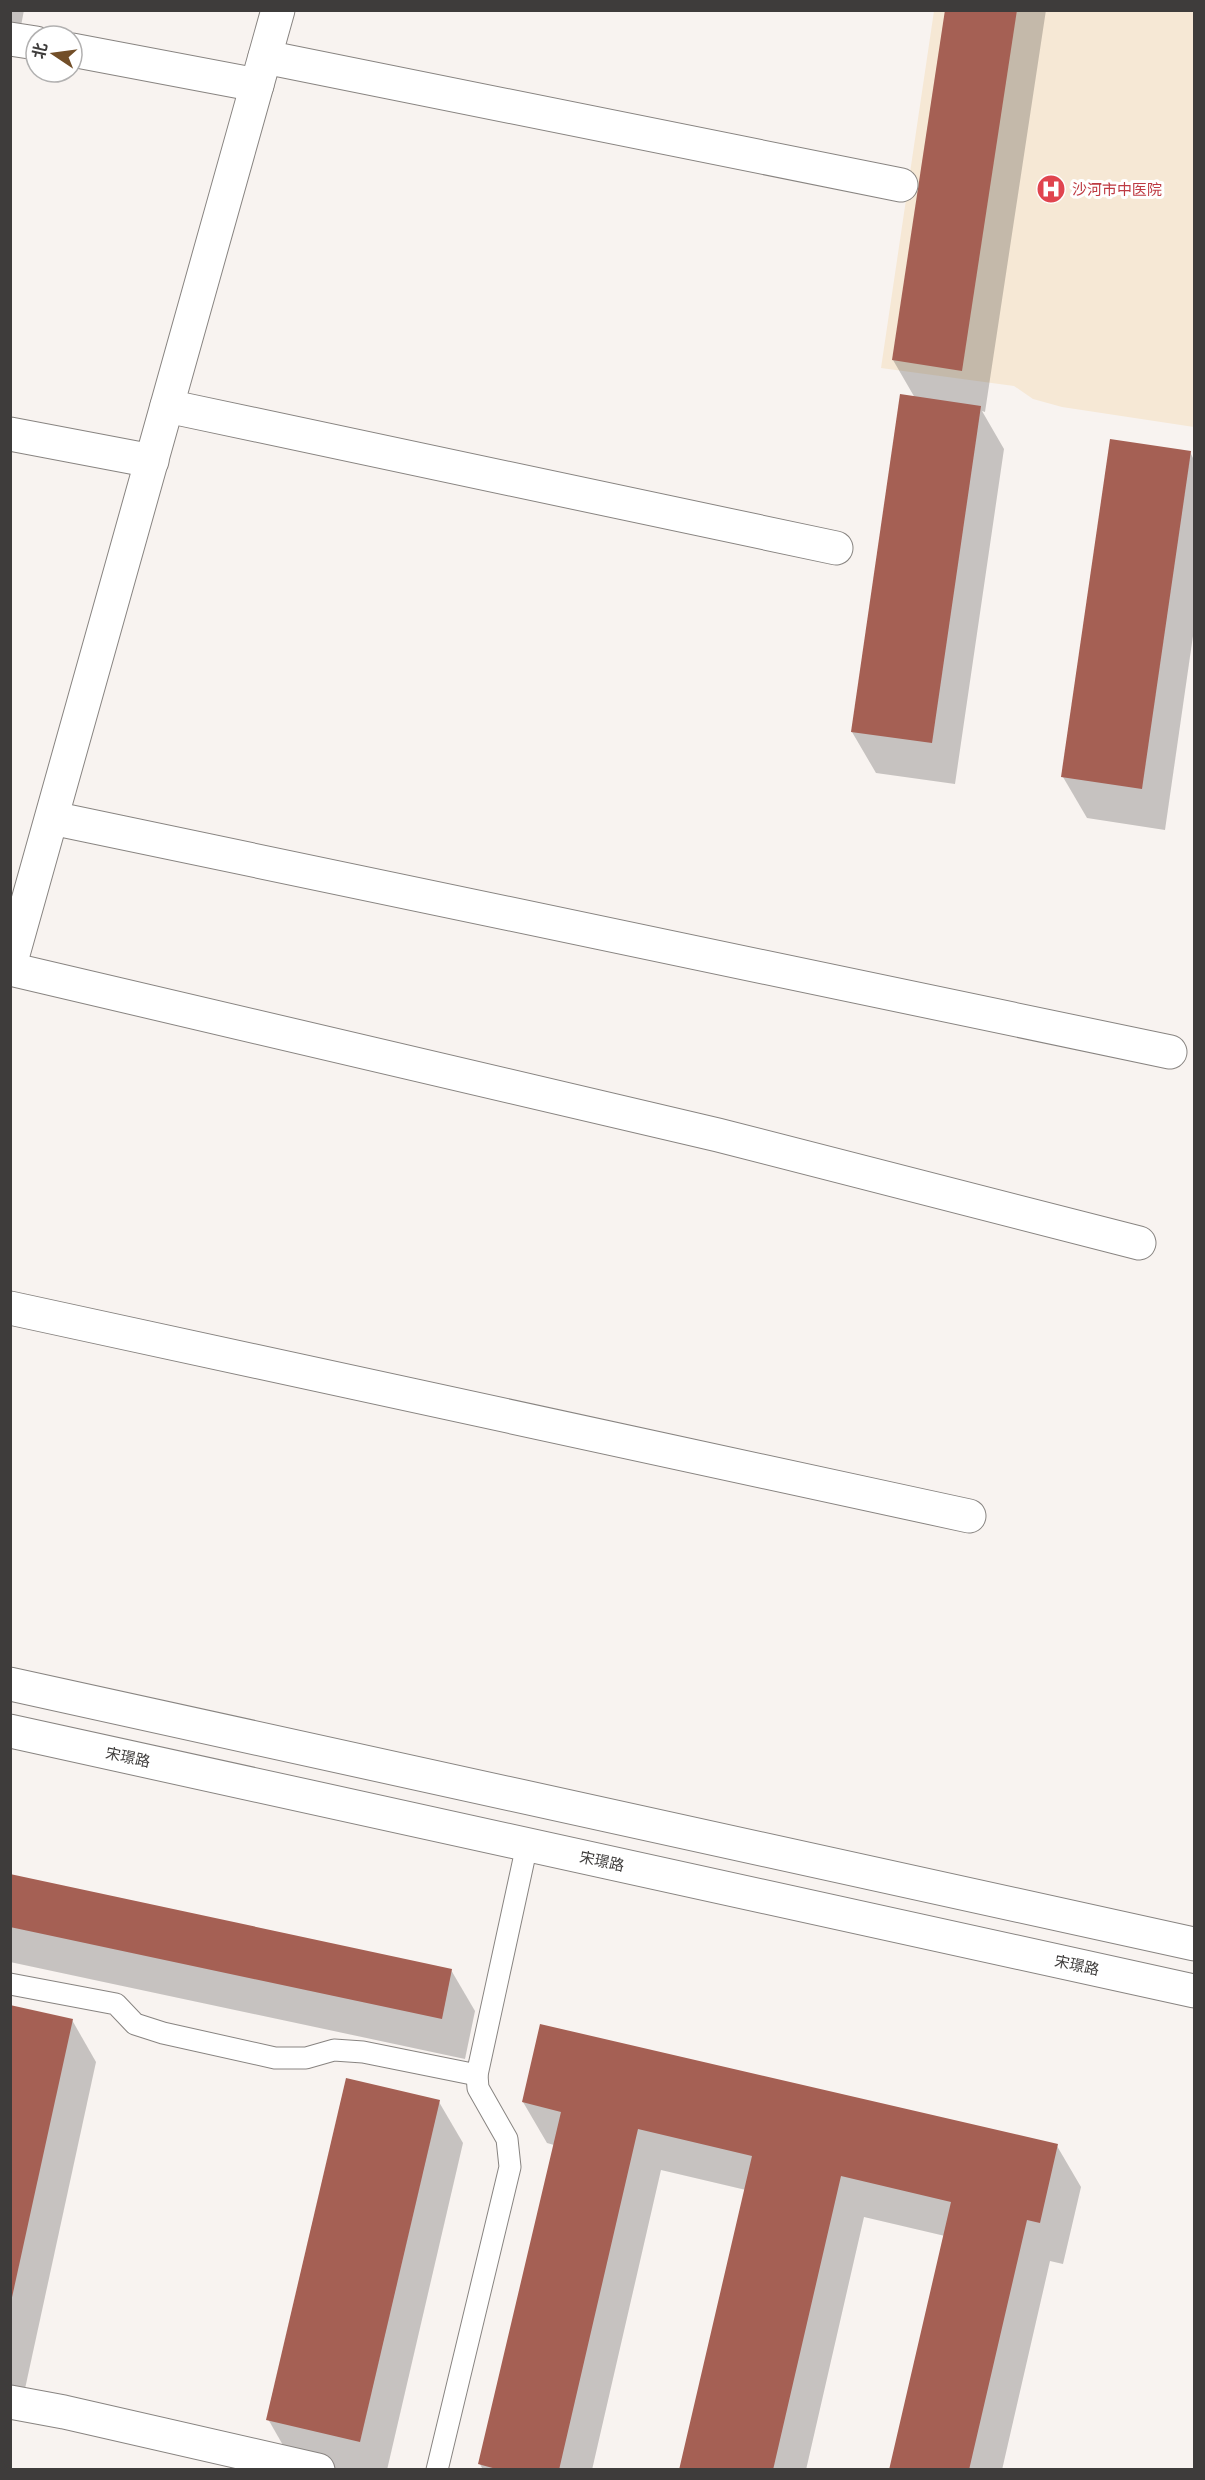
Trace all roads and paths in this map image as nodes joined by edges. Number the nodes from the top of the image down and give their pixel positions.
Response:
1 (278, 10) edge
2 (84, 51) edge
3 (261, 71) junction
4 (901, 185) dead end
5 (167, 406) junction
6 (10, 434) edge
7 (152, 461) junction
8 (836, 548) dead end
9 (52, 818) junction
10 (21, 891) edge
11 (10, 967) edge
12 (1170, 1052) dead end
13 (1139, 1243) dead end
14 (10, 1308) edge
15 (969, 1516) dead end
16 (10, 1684) edge
17 (10, 1731) edge
18 (527, 1845) junction
19 (1194, 1944) edge
20 (10, 1984) edge
21 (1194, 1991) edge
22 (477, 2075) junction
23 (10, 2402) edge
24 (318, 2469) edge
25 (437, 2469) edge

1 - 3 main road
2 - 3 main road
3 - 4 main road
3 - 5 main road
5 - 7 main road
5 - 8 main road
6 - 7 main road
7 - 9 main road
9 - 10 main road
9 - 12 main road
10 - 11 main road
11 - 13 main road
14 - 15 main road
16 - 19 main road
17 - 18 main road, 宋璟路
18 - 21 main road, 宋璟路
18 - 22 lane
20 - 22 lane
22 - 25 lane
23 - 24 main road

